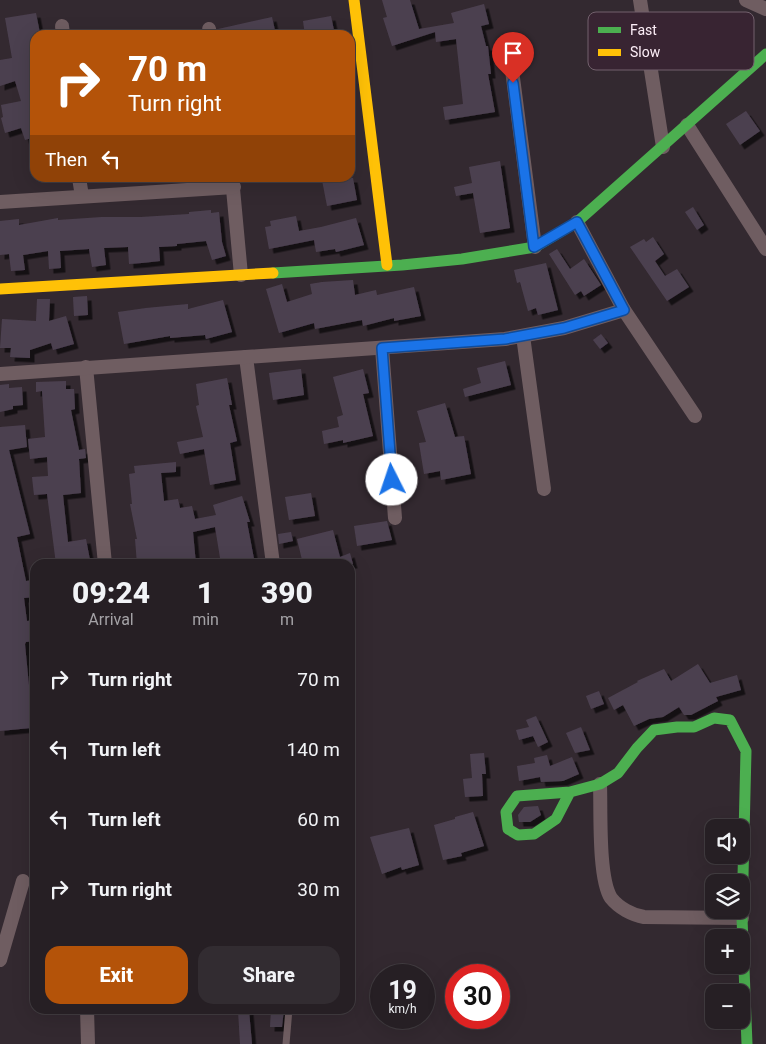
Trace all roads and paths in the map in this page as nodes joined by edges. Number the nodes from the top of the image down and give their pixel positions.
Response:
1 (354, 0) edge
2 (746, 0) edge
3 (766, 9) edge
4 (508, 47) dead end
5 (766, 54) edge
6 (754, 65) edge
7 (650, 70) edge
8 (748, 70) edge
9 (687, 125) junction
10 (662, 147) junction
11 (80, 182) edge
12 (233, 182) edge
13 (82, 196) junction
14 (0, 202) edge
15 (577, 222) junction
16 (534, 247) junction
17 (766, 249) edge
18 (387, 265) junction
19 (241, 275) junction
20 (0, 289) edge
21 (624, 310) junction
22 (523, 336) junction
23 (382, 348) junction
24 (246, 357) junction
25 (86, 368) junction
26 (0, 374) edge
27 (695, 416) dead end
28 (544, 489) dead end
29 (395, 518) dead end
30 (105, 559) edge
31 (272, 559) edge
32 (600, 784) junction
33 (570, 792) junction
34 (743, 874) edge
35 (23, 880) dead end
36 (705, 918) edge
37 (742, 919) edge
38 (0, 960) edge
39 (87, 1014) edge
40 (289, 1014) edge
41 (88, 1044) edge
42 (286, 1044) edge
43 (747, 1044) edge

1 - 18 street
2 - 3 street
4 - 16 street
5 - 6 street
7 - 10 street
8 - 9 street
9 - 10 street
9 - 17 street
10 - 15 street
11 - 13 street
12 - 13 street
12 - 19 street
13 - 14 street
15 - 16 street
15 - 21 street
16 - 18 street
18 - 19 street
19 - 20 street
21 - 22 street
21 - 27 street
22 - 23 street
22 - 28 street
23 - 24 street
23 - 29 street
24 - 25 street
24 - 31 street
25 - 26 street
25 - 30 street
32 - 33 street
32 - 34 street
32 - 36 street
33 - 33 street
35 - 38 street
37 - 43 street
39 - 41 street
40 - 42 lane

